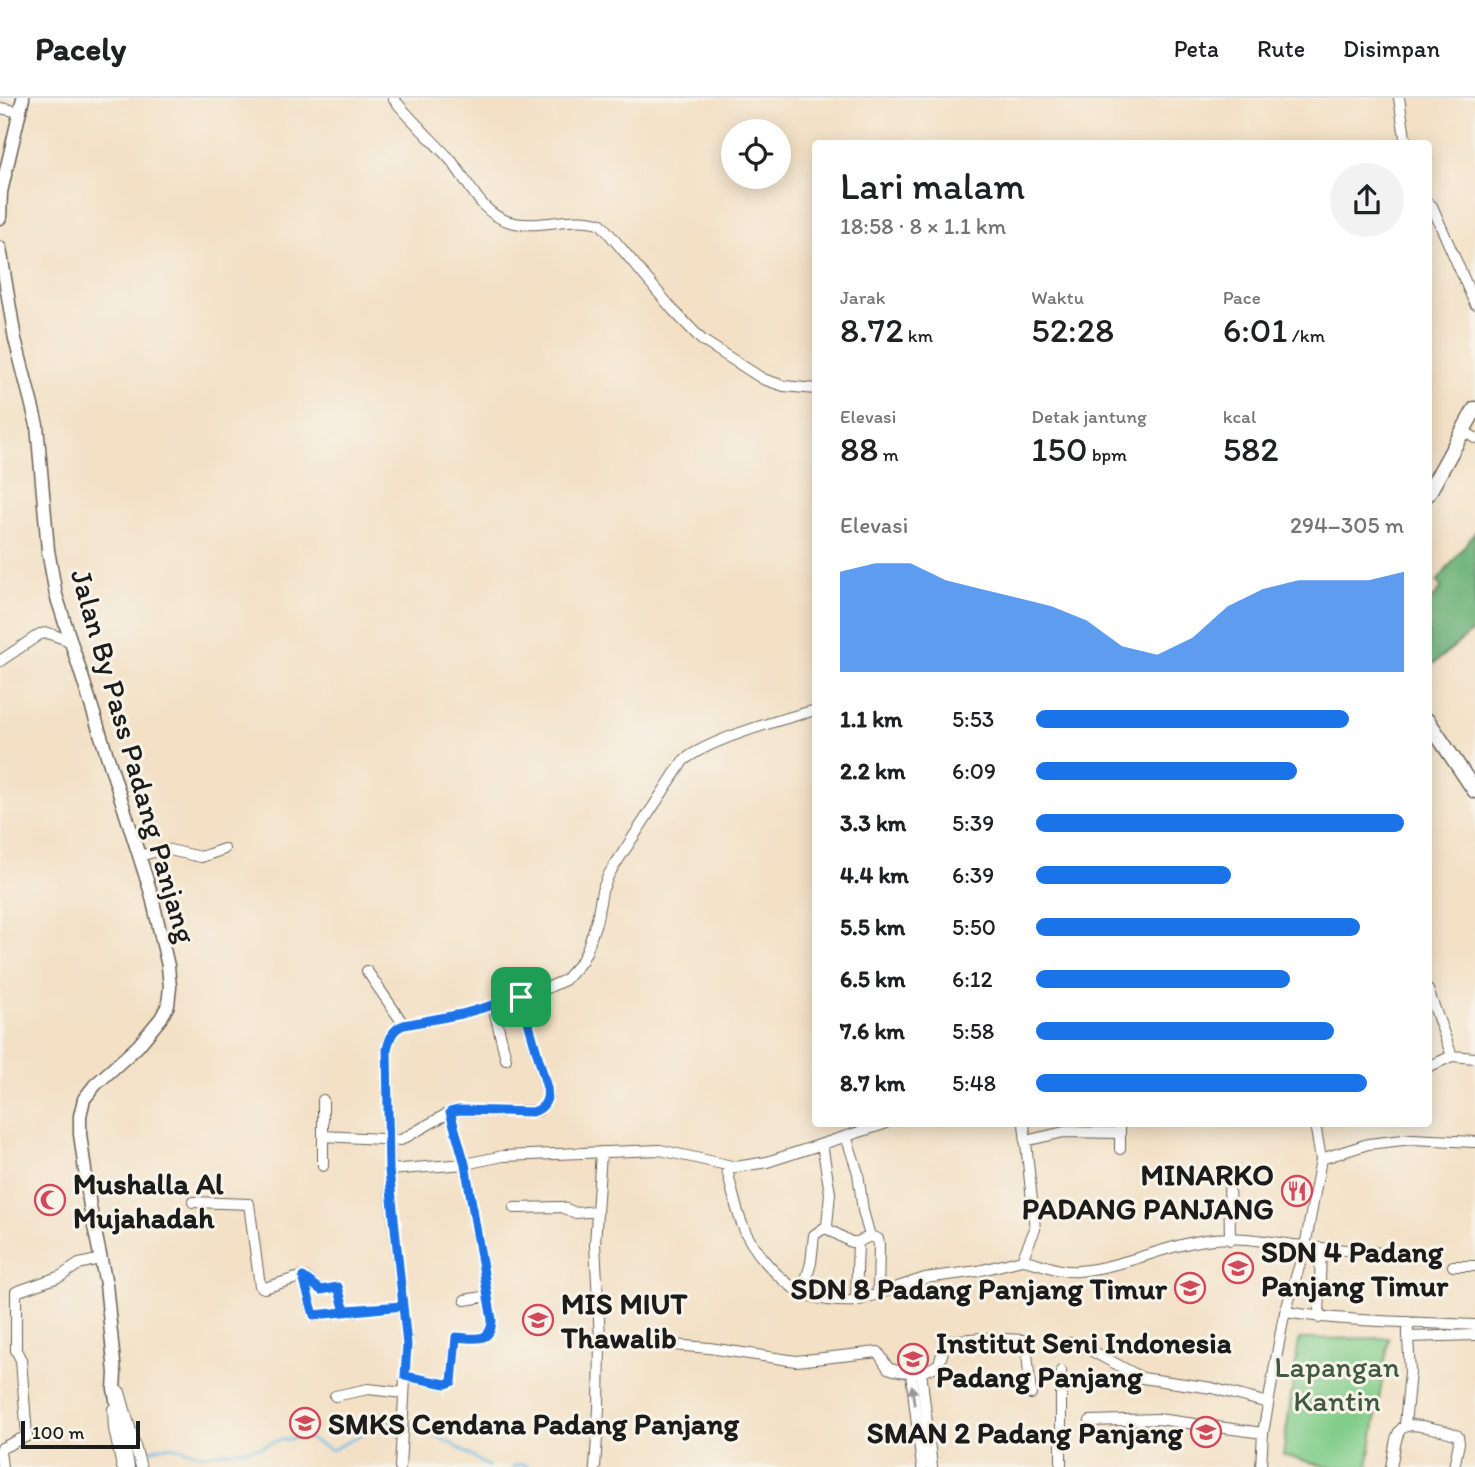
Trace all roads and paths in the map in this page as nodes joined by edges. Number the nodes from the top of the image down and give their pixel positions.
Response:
1 (23, 98) edge
2 (393, 98) edge
3 (1399, 98) edge
4 (0, 108) edge
5 (20, 112) junction
6 (1405, 140) edge
7 (1432, 211) edge
8 (0, 218) edge
9 (0, 248) edge
10 (1475, 304) edge
11 (812, 389) edge
12 (1475, 409) edge
13 (1469, 435) edge
14 (1432, 488) edge
15 (70, 641) junction
16 (0, 661) edge
17 (812, 711) edge
18 (1432, 728) edge
19 (1475, 791) edge
20 (224, 849) dead end
21 (139, 856) junction
22 (367, 971) dead end
23 (521, 997) junction
24 (1432, 1004) edge
25 (493, 1005) junction
26 (404, 1025) junction
27 (1452, 1056) junction
28 (1475, 1058) edge
29 (506, 1059) dead end
30 (1432, 1065) edge
31 (323, 1100) dead end
32 (450, 1112) junction
33 (874, 1127) edge
34 (1024, 1127) edge
35 (1316, 1127) edge
36 (1119, 1128) edge
37 (323, 1136) junction
38 (846, 1136) junction
39 (388, 1139) junction
40 (1025, 1140) junction
41 (1475, 1142) edge
42 (822, 1144) junction
43 (1120, 1149) dead end
44 (601, 1152) junction
45 (1321, 1159) junction
46 (465, 1164) junction
47 (323, 1166) dead end
48 (726, 1166) junction
49 (389, 1170) junction
50 (1229, 1175) dead end
51 (193, 1202) dead end
52 (514, 1208) dead end
53 (597, 1211) junction
54 (826, 1228) junction
55 (870, 1236) junction
56 (1230, 1240) junction
57 (858, 1242) junction
58 (1305, 1247) junction
59 (1321, 1248) junction
60 (1389, 1254) dead end
61 (100, 1259) junction
62 (1021, 1260) junction
63 (1453, 1266) dead end
64 (1475, 1266) edge
65 (303, 1277) junction
66 (802, 1293) junction
67 (878, 1293) junction
68 (488, 1296) junction
69 (465, 1300) dead end
70 (856, 1301) junction
71 (403, 1306) junction
72 (345, 1310) junction
73 (1285, 1312) junction
74 (1319, 1318) junction
75 (1408, 1322) junction
76 (1475, 1325) edge
77 (1475, 1335) edge
78 (1408, 1337) junction
79 (600, 1339) junction
80 (1069, 1343) dead end
81 (1061, 1371) dead end
82 (916, 1372) junction
83 (405, 1376) junction
84 (117, 1390) junction
85 (404, 1393) junction
86 (1031, 1394) dead end
87 (335, 1396) dead end
88 (1268, 1403) junction
89 (1090, 1421) dead end
90 (1405, 1425) junction
91 (1263, 1433) junction
92 (0, 1451) edge
93 (2, 1467) edge
94 (122, 1467) edge
95 (130, 1467) edge
96 (142, 1467) edge
97 (400, 1467) edge
98 (595, 1467) edge
99 (922, 1467) edge
100 (932, 1467) edge
101 (1060, 1467) edge
102 (1261, 1467) edge
103 (1391, 1467) edge
104 (1454, 1467) edge

1 - 5 main road
2 - 11 street
3 - 6 street
4 - 5 street
5 - 8 main road
7 - 10 street
9 - 15 main road, Jalan By Pass Padang Panjang
12 - 13 highway
13 - 14 highway
15 - 16 street
15 - 21 main road, Jalan By Pass Padang Panjang
17 - 23 street
18 - 19 highway
20 - 21 street
21 - 61 main road, Jalan By Pass Padang Panjang
22 - 26 street
23 - 25 street
23 - 32 street
24 - 27 street
25 - 26 street
25 - 29 street
26 - 39 street
27 - 28 street
27 - 30 street
31 - 37 street
32 - 39 street
32 - 46 street
33 - 38 street
34 - 40 street
35 - 45 street
36 - 40 street
36 - 43 street
37 - 39 street
37 - 47 street
38 - 42 street
38 - 55 street
39 - 49 street
40 - 62 street
41 - 45 street
42 - 48 street
42 - 54 street
44 - 46 street
44 - 48 street
44 - 53 street
45 - 58 street
46 - 49 street
46 - 68 street
48 - 66 street
49 - 71 street
50 - 56 street
51 - 65 street
52 - 53 street
53 - 79 street
54 - 57 street
54 - 66 street
55 - 57 street
55 - 67 street
56 - 58 street
56 - 62 street
57 - 70 street
58 - 59 street
58 - 73 street
59 - 60 street
59 - 74 street
61 - 84 main road, Jalan By Pass Padang Panjang
61 - 92 street
62 - 67 street
63 - 64 street
65 - 72 street
65 - 72 street
66 - 70 street
67 - 70 street
68 - 69 street
68 - 83 street
71 - 72 street
71 - 83 street
73 - 74 street
73 - 88 street
74 - 75 street
75 - 76 street
75 - 78 street
77 - 78 street
78 - 90 street
79 - 82 street
79 - 98 street
80 - 88 street
81 - 101 street
82 - 86 street
99 -> 82 street
82 - 100 street
83 - 85 street
84 - 94 street
84 - 95 main road, Jalan By Pass Padang Panjang
84 - 96 street
85 - 87 street
85 - 97 street
88 - 91 street
89 - 91 street
90 - 103 street
90 - 104 street
91 - 102 street
92 - 93 street

